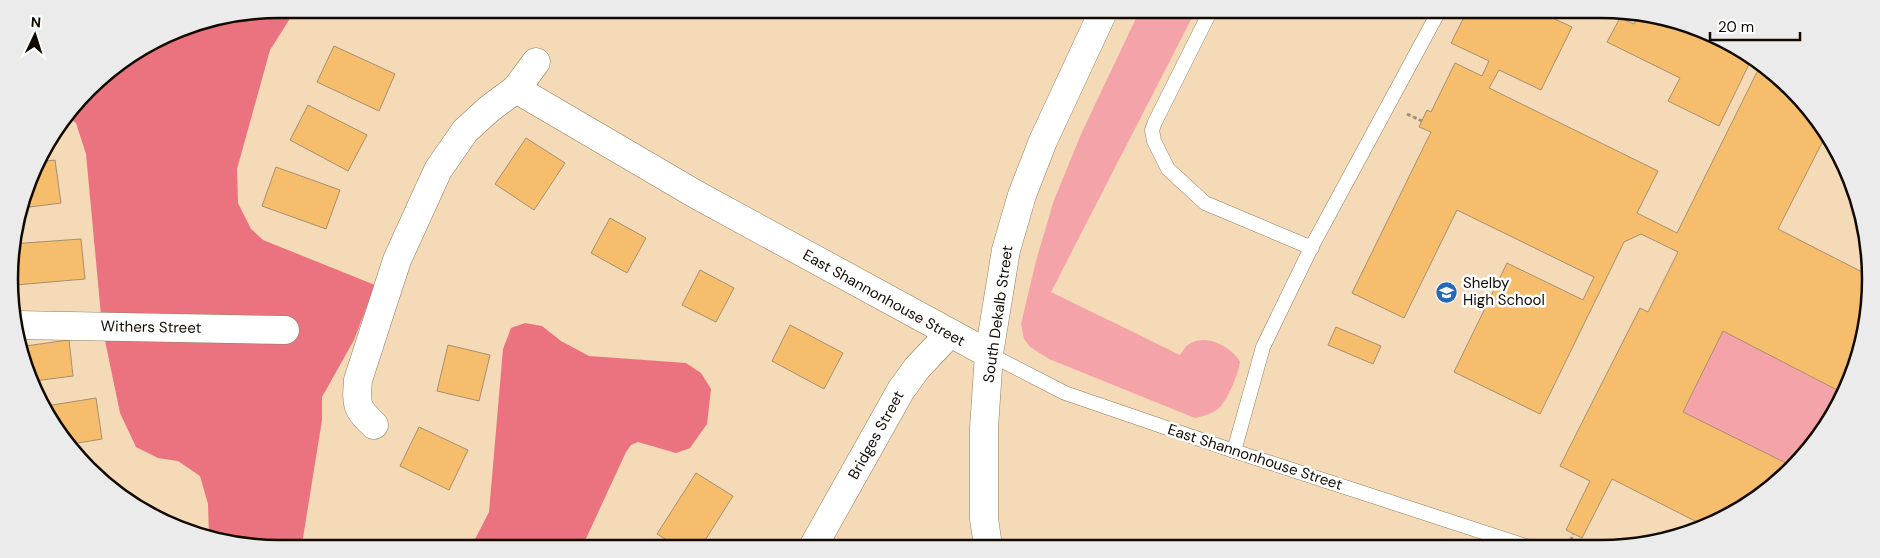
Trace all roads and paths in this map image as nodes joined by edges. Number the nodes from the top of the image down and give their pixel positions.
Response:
1 (1100, 18) edge
2 (1207, 18) edge
3 (1435, 18) edge
4 (536, 62) dead end
5 (516, 89) junction
6 (1312, 248) junction
7 (22, 325) edge
8 (285, 330) dead end
9 (949, 334) junction
10 (989, 354) junction
11 (374, 425) dead end
12 (1234, 451) junction
13 (1574, 534) dead end
14 (817, 540) edge
15 (987, 540) edge
16 (1507, 540) edge
17 (1572, 540) edge

1 - 10 street, South Dekalb Street
2 - 6 lane
3 - 6 lane
4 - 5 street
5 - 9 street, East Shannonhouse Street
5 - 11 street
6 - 12 lane
7 - 8 street, Withers Street
9 - 10 street, East Shannonhouse Street
9 - 14 street, Bridges Street
10 - 12 lane, East Shannonhouse Street
10 - 15 street, South Dekalb Street
12 - 16 lane, East Shannonhouse Street
13 - 17 path

